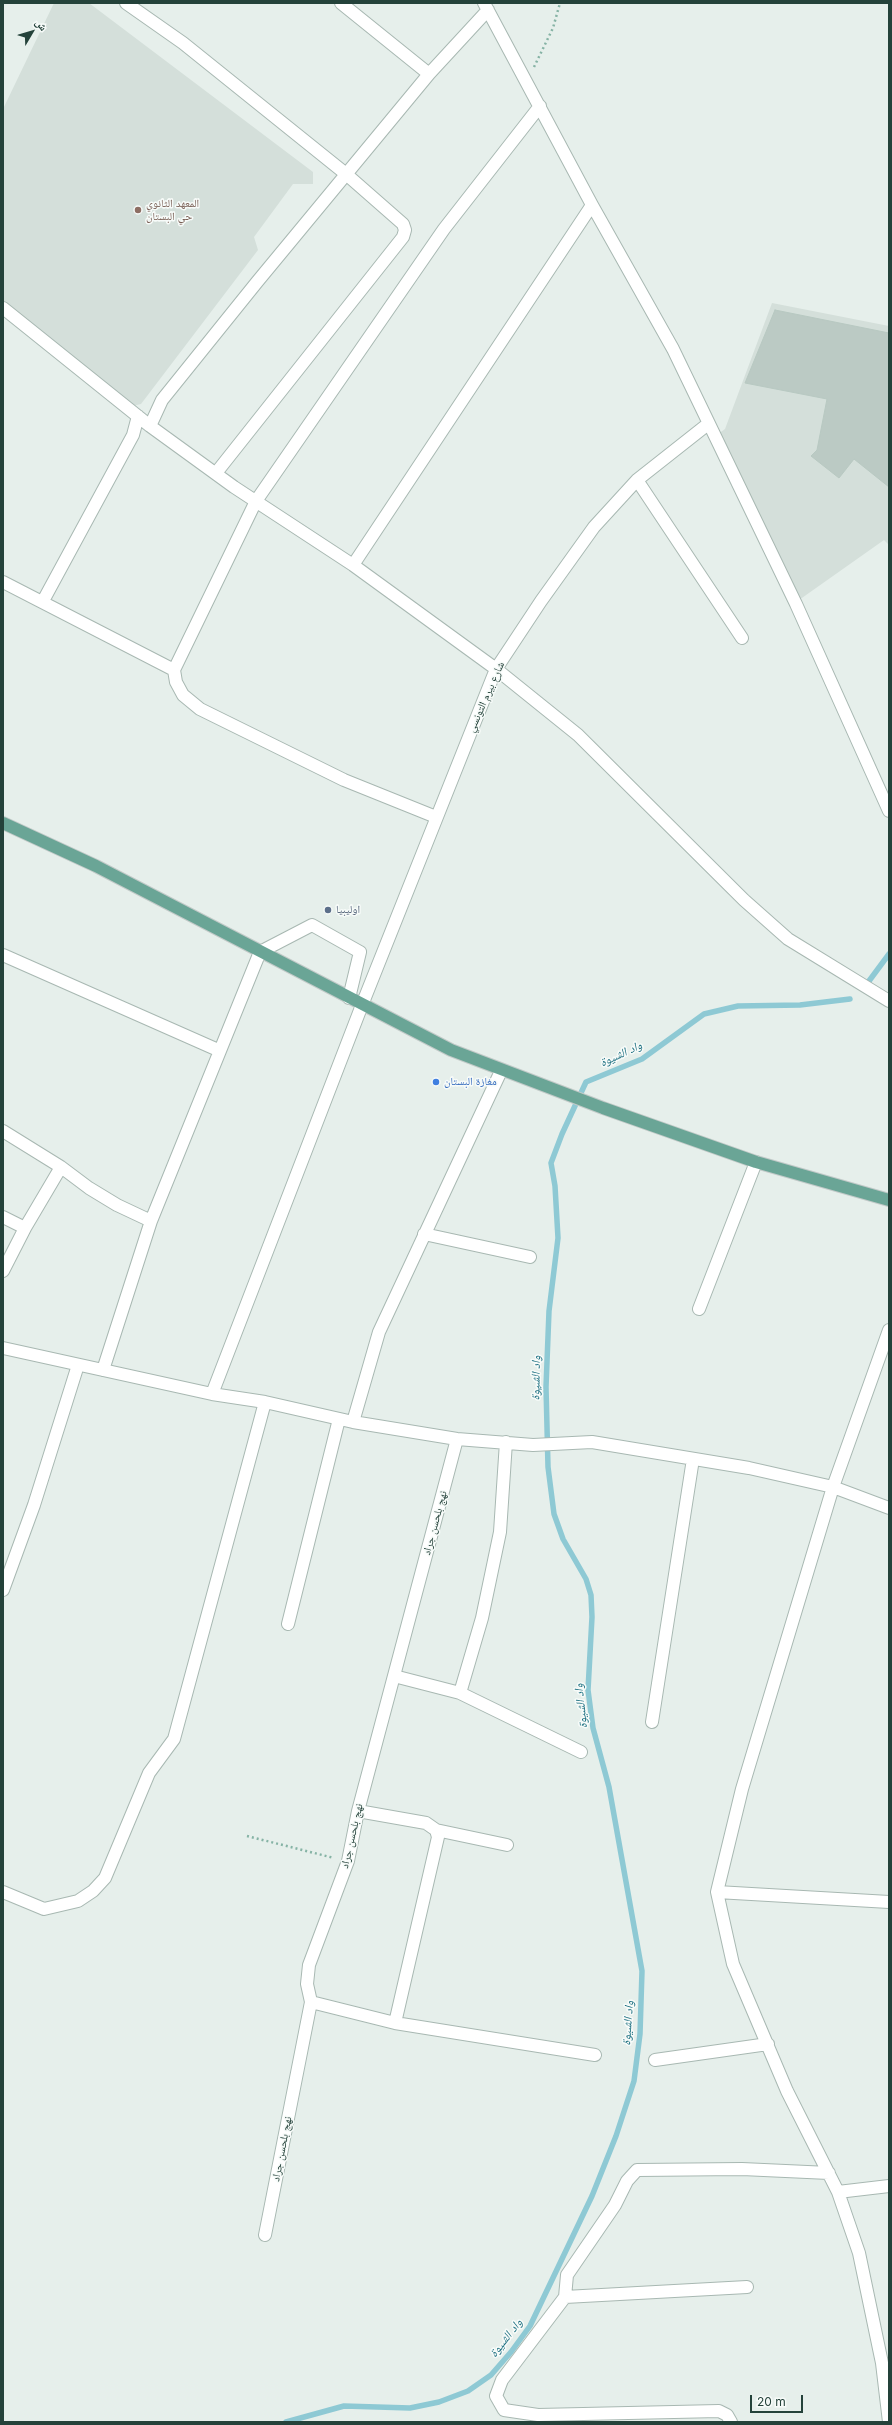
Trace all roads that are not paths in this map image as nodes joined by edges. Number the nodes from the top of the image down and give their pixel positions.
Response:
1 (126, 3) edge
2 (341, 3) edge
3 (486, 6) edge
4 (429, 74) junction
5 (540, 106) junction
6 (346, 174) junction
7 (592, 205) junction
8 (3, 308) edge
9 (138, 416) junction
10 (708, 424) junction
11 (150, 426) junction
12 (216, 473) junction
13 (636, 480) junction
14 (256, 500) junction
15 (353, 565) junction
16 (3, 582) edge
17 (43, 601) junction
18 (742, 638) dead end
19 (496, 669) junction
20 (174, 670) junction
21 (889, 811) edge
22 (436, 817) junction
23 (3, 823) edge
24 (260, 952) junction
25 (3, 955) edge
26 (349, 998) junction
27 (889, 1001) edge
28 (362, 1005) junction
29 (218, 1050) junction
30 (501, 1071) junction
31 (3, 1131) edge
32 (756, 1162) junction
33 (61, 1167) junction
34 (889, 1200) edge
35 (3, 1217) edge
36 (151, 1221) junction
37 (25, 1228) junction
38 (424, 1234) junction
39 (530, 1257) dead end
40 (3, 1271) edge
41 (700, 1308) dead end
42 (889, 1330) edge
43 (3, 1348) edge
44 (78, 1365) junction
45 (103, 1370) junction
46 (212, 1394) junction
47 (265, 1402) junction
48 (339, 1419) junction
49 (353, 1422) junction
50 (457, 1439) junction
51 (506, 1442) junction
52 (693, 1459) junction
53 (833, 1487) junction
54 (889, 1508) edge
55 (3, 1590) edge
56 (288, 1624) dead end
57 (394, 1676) junction
58 (460, 1693) junction
59 (652, 1722) dead end
60 (580, 1752) dead end
61 (358, 1811) junction
62 (436, 1830) junction
63 (507, 1845) dead end
64 (3, 1892) edge
65 (717, 1892) junction
66 (889, 1902) edge
67 (312, 2002) junction
68 (395, 2023) junction
69 (768, 2044) junction
70 (595, 2055) dead end
71 (655, 2060) dead end
72 (828, 2173) junction
73 (889, 2186) edge
74 (838, 2192) junction
75 (265, 2235) dead end
76 (747, 2287) dead end
77 (565, 2297) junction
78 (885, 2363) edge
79 (731, 2422) edge
80 (889, 2422) edge

1 - 6 street
2 - 4 street
3 - 4 street
3 - 5 street
4 - 6 street
5 - 7 street
5 - 14 street
6 - 11 street
6 - 12 street
7 - 10 street
7 - 15 street
8 - 9 street
9 - 11 street
9 - 17 street
10 - 13 street, شارع بيرم التونسي
10 - 21 street
11 - 12 street
12 - 14 street
13 - 18 street
13 - 19 street, شارع بيرم التونسي
14 - 15 street
14 - 20 street
15 - 19 street
16 - 17 street
17 - 20 street
19 - 22 street, شارع بيرم التونسي
19 - 27 street
20 - 22 street
22 - 28 street, شارع بيرم التونسي
23 - 24 main road
24 - 26 main road
24 - 26 street
24 - 29 street
25 - 29 street
26 - 28 main road
28 - 30 main road
28 - 46 street, شارع بيرم التونسي
29 - 36 street
30 - 32 main road
30 - 38 street
31 - 33 street
32 - 34 main road
32 - 41 street
33 - 36 street
33 - 37 street
35 - 37 street
36 - 45 street
37 - 40 street
38 - 39 street
38 - 49 street
42 - 53 street
43 - 44 street
44 - 45 street
44 - 55 street
45 - 46 street
46 - 47 street
47 - 48 street
47 - 64 street
48 - 49 street
48 - 56 street
49 - 50 street
50 - 51 street
50 - 57 street, نهج بلحسن جراد
51 - 52 street
51 - 58 street
52 - 53 street
52 - 59 street
53 - 54 street
53 - 65 street
57 - 58 street
57 - 61 street, نهج بلحسن جراد
58 - 60 street
61 - 62 street
61 - 67 street, نهج بلحسن جراد
62 - 63 street
62 - 68 street
65 - 66 street
65 - 69 street
67 - 68 street
67 - 75 street, نهج بلحسن جراد
68 - 70 street
69 - 71 street
69 - 72 street
72 - 74 street
72 - 77 street
73 - 74 street
74 - 78 street
76 - 77 street
77 - 79 street
78 - 80 street

